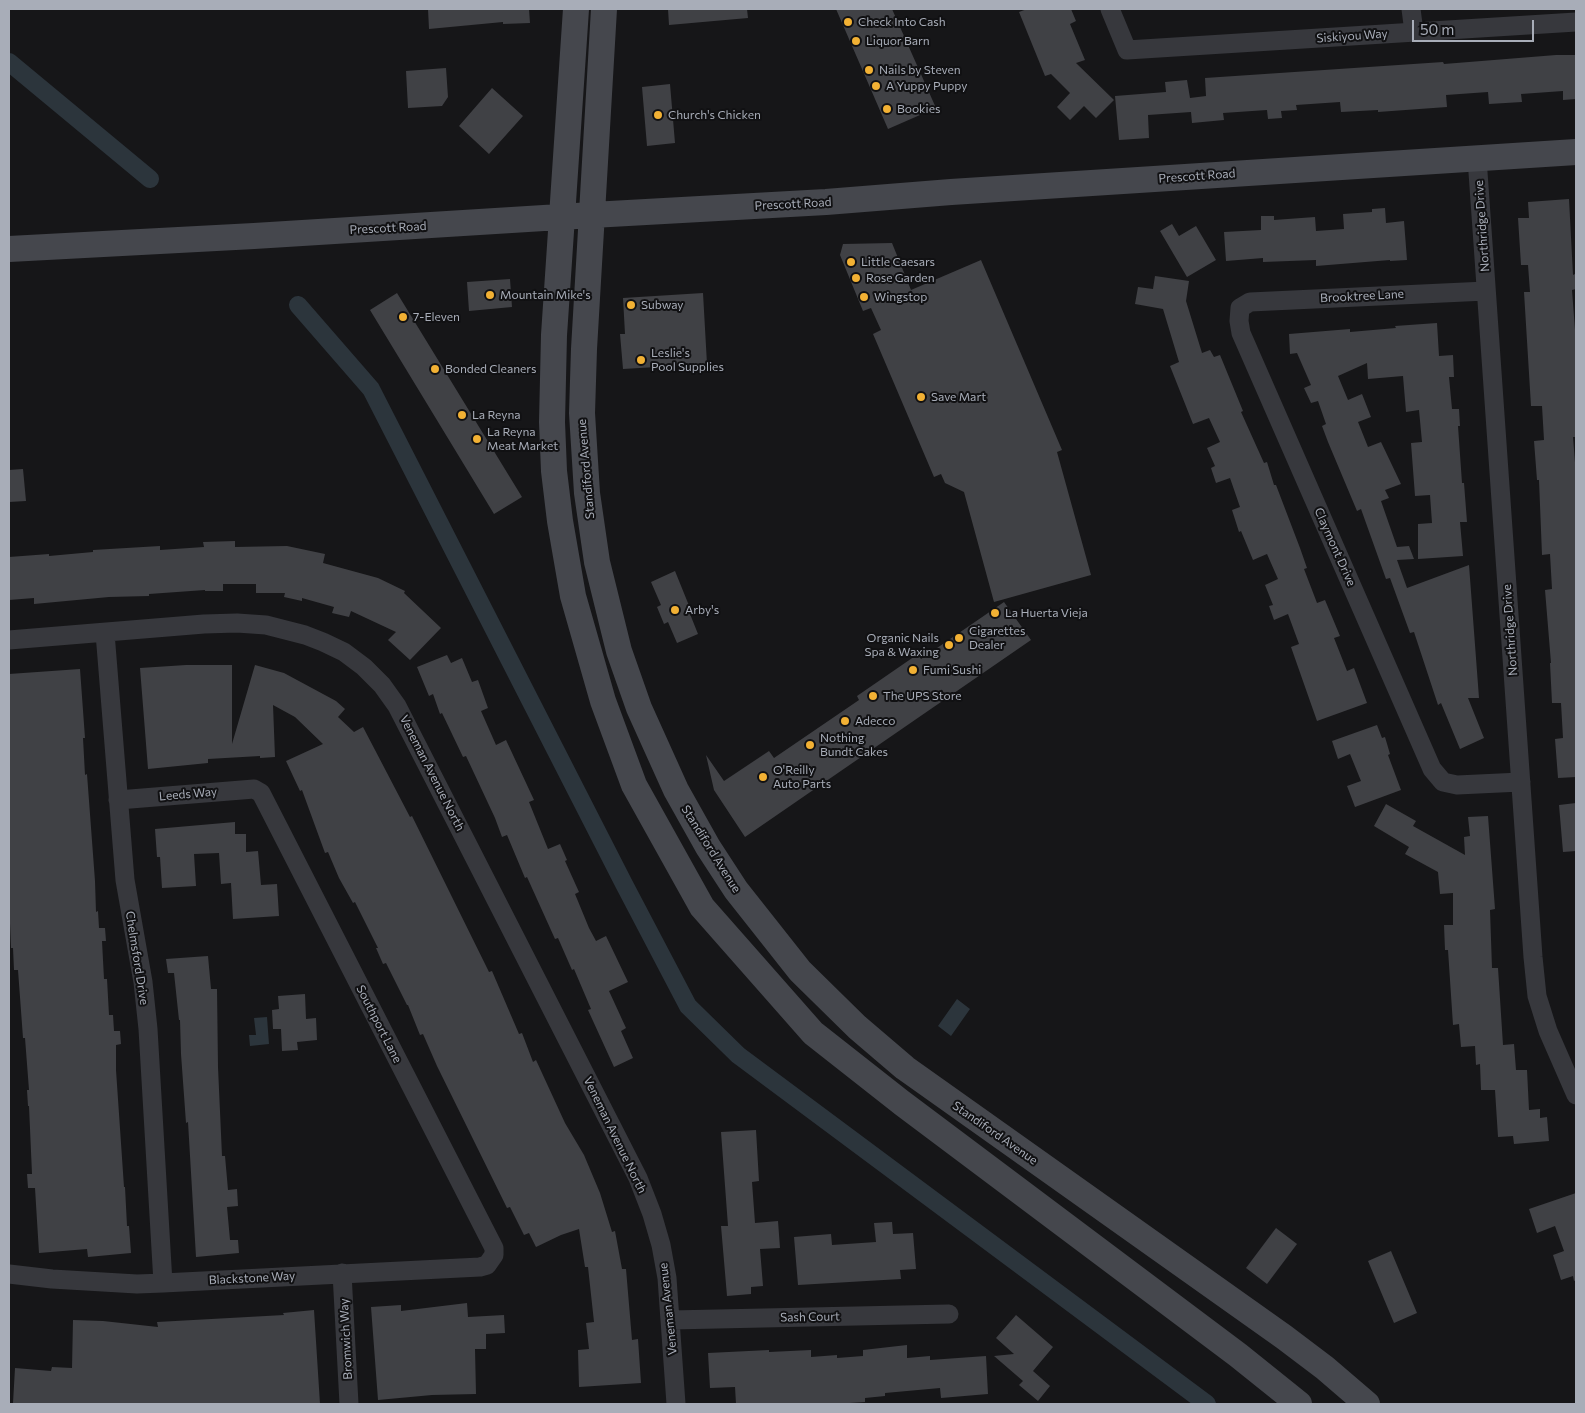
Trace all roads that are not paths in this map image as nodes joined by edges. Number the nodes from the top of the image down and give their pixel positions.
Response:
1 (576, 9) edge
2 (604, 9) edge
3 (1110, 9) edge
4 (1411, 9) edge
5 (1576, 22) edge
6 (1414, 32) junction
7 (1576, 152) edge
8 (1477, 158) junction
9 (592, 215) junction
10 (561, 217) junction
11 (9, 249) edge
12 (1486, 291) junction
13 (1240, 308) joint
14 (105, 633) junction
15 (584, 635) junction
16 (9, 640) edge
17 (666, 768) junction
18 (1521, 782) junction
19 (258, 791) joint
20 (118, 800) junction
21 (846, 1058) junction
22 (1576, 1095) edge
23 (974, 1118) junction
24 (652, 1214) joint
25 (492, 1259) joint
26 (342, 1273) junction
27 (9, 1274) edge
28 (163, 1283) junction
29 (949, 1314) dead end
30 (671, 1320) junction
31 (349, 1404) edge
32 (676, 1404) edge
33 (1299, 1404) edge
34 (1366, 1404) edge

1 - 10 main road
2 - 9 main road, Standiford Avenue
3 - 6 street, Siskiyou Way
4 - 6 street
5 - 6 street, Siskiyou Way
7 - 8 main road, Prescott Road
8 - 9 main road, Prescott Road
8 - 12 street, Northridge Drive
9 - 10 main road, Prescott Road
9 - 17 main road, Standiford Avenue
10 - 11 main road, Prescott Road
10 - 15 main road
12 - 13 street, Brooktree Lane
12 - 18 street, Northridge Drive
13 - 18 street, Claymont Drive
14 - 16 street, Veneman Avenue North
14 - 20 street, Chelmsford Drive
14 - 24 street, Veneman Avenue North
15 - 17 main road
15 - 21 main road
17 - 23 main road, Standiford Avenue
18 - 22 street, Northridge Drive
19 - 20 street, Leeds Way
19 - 25 street, Southport Lane
20 - 28 street, Chelmsford Drive
21 - 23 main road
21 - 33 main road
23 - 34 main road, Standiford Avenue
24 - 30 street, Veneman Avenue
25 - 26 street, Blackstone Way
26 - 28 street, Blackstone Way
26 - 31 street, Bromwich Way
27 - 28 street, Blackstone Way
29 - 30 street, Sash Court
30 - 32 street, Veneman Avenue

